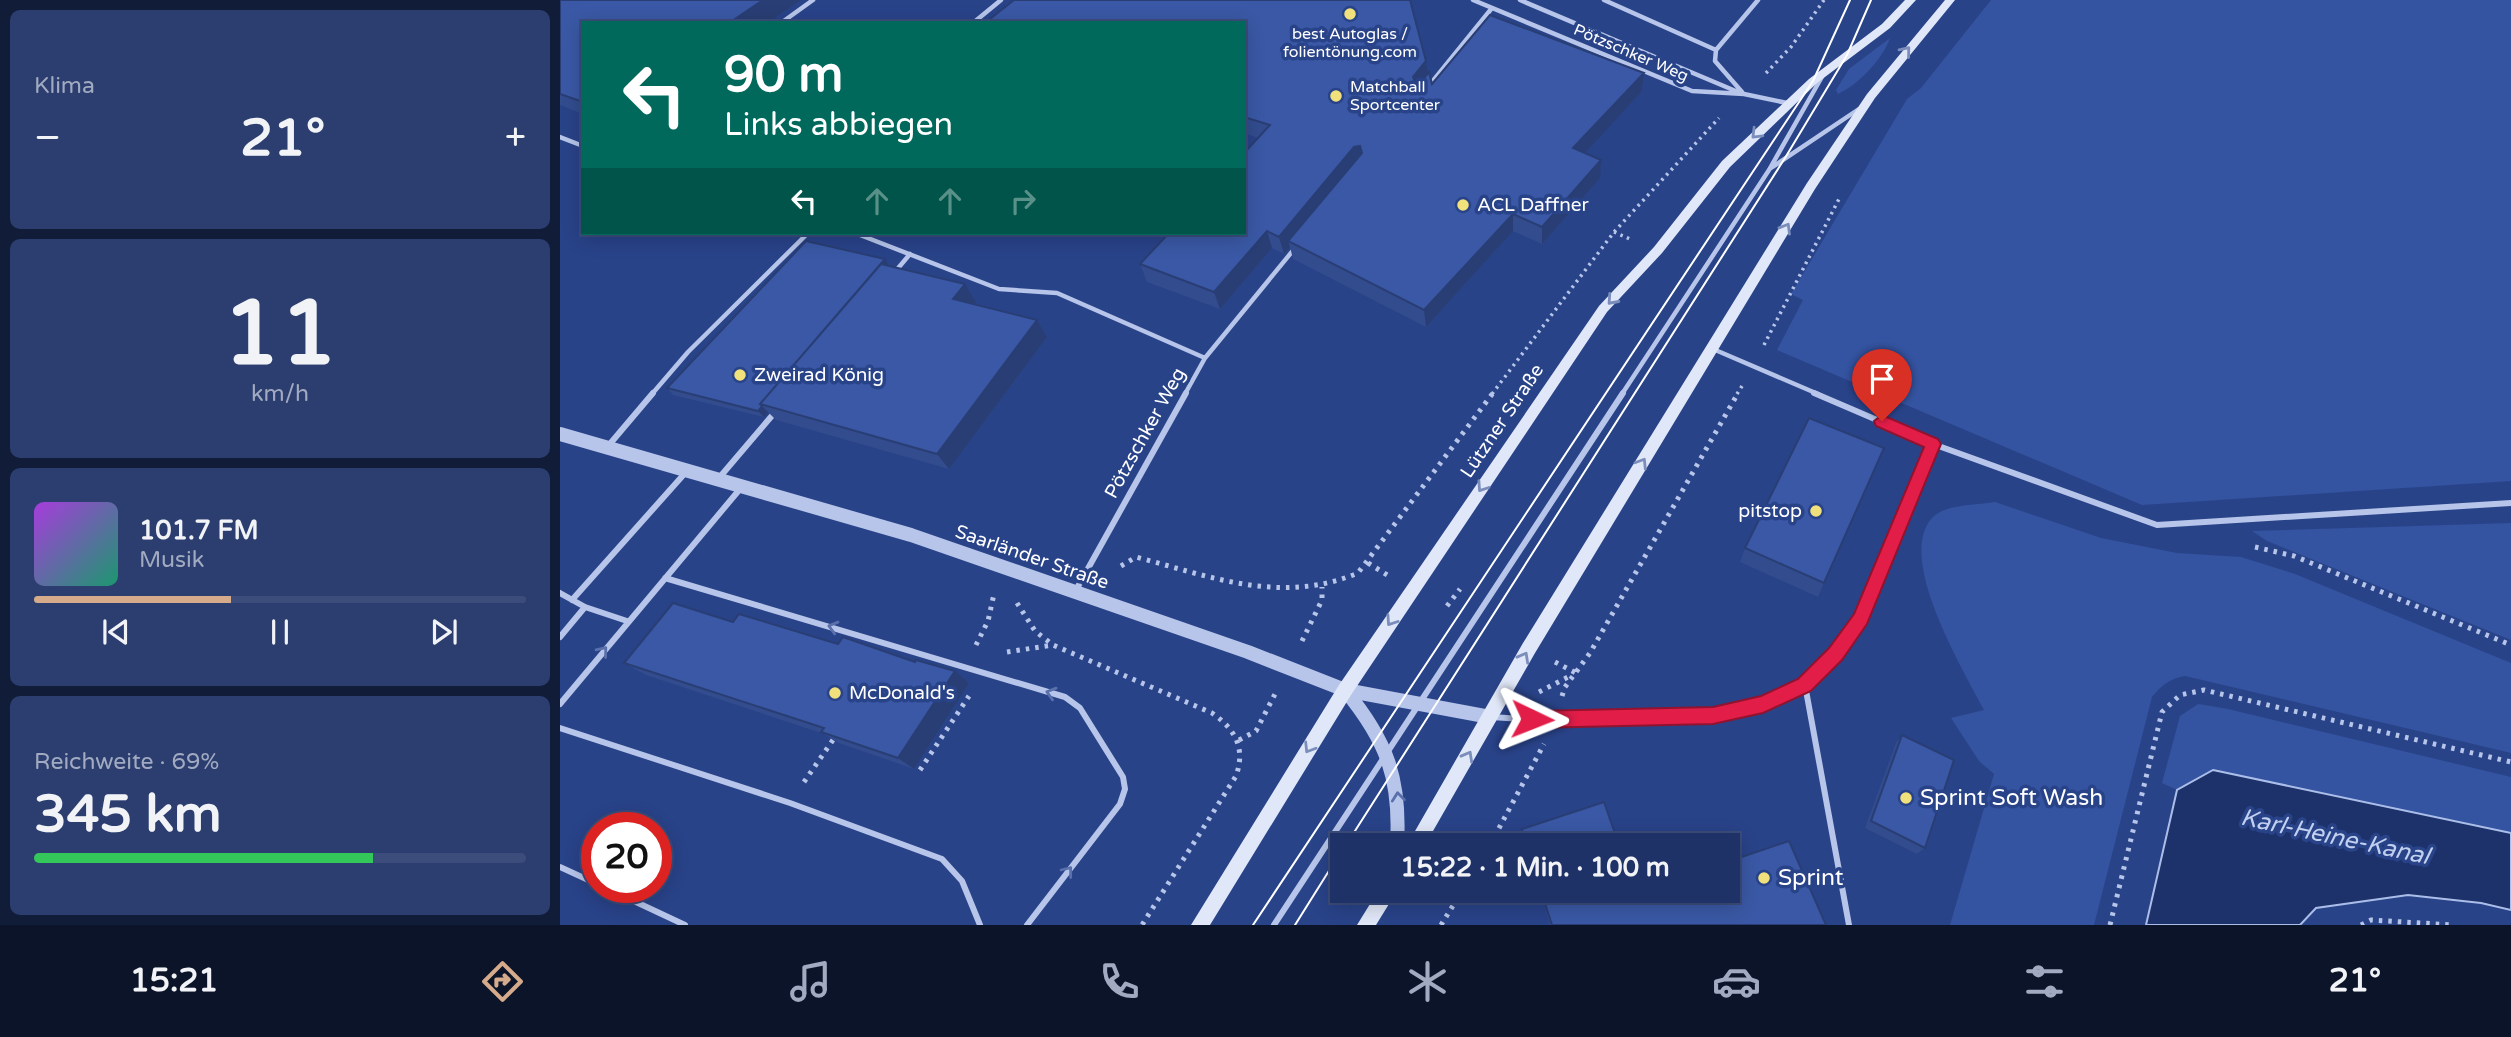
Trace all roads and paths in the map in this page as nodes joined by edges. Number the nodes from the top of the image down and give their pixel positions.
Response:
1 (813, 0) edge
2 (1001, 0) edge
3 (1473, 0) edge
4 (1520, 0) edge
5 (1604, 0) edge
6 (1758, 0) edge
7 (1912, 0) edge
8 (1950, 0) edge
9 (1492, 8) junction
10 (784, 21) edge
11 (975, 21) edge
12 (1716, 50) junction
13 (1825, 72) junction
14 (1427, 87) edge
15 (1744, 94) junction
16 (1787, 103) junction
17 (1866, 104) junction
18 (560, 137) edge
19 (581, 145) edge
20 (1769, 170) junction
21 (1842, 193) dead end
22 (806, 235) edge
23 (860, 235) edge
24 (1636, 241) dead end
25 (1300, 242) edge
26 (910, 254) junction
27 (893, 275) edge
28 (1713, 349) junction
29 (1205, 358) junction
30 (1754, 365) junction
31 (779, 408) edge
32 (560, 434) edge
33 (1933, 444) junction
34 (607, 447) junction
35 (688, 470) junction
36 (718, 480) junction
37 (742, 486) junction
38 (2511, 503) edge
39 (1136, 557) dead end
40 (1368, 563) junction
41 (1381, 572) dead end
42 (665, 578) junction
43 (1322, 587) junction
44 (1460, 589) dead end
45 (1075, 592) junction
46 (561, 595) edge
47 (572, 600) junction
48 (1322, 600) dead end
49 (1438, 601) dead end
50 (1447, 606) junction
51 (585, 607) junction
52 (1456, 611) dead end
53 (1022, 613) dead end
54 (627, 621) junction
55 (560, 637) edge
56 (1054, 645) junction
57 (1004, 652) dead end
58 (1554, 661) dead end
59 (1576, 673) junction
60 (1805, 685) junction
61 (1565, 687) dead end
62 (1345, 690) junction
63 (1419, 703) junction
64 (560, 704) edge
65 (1490, 717) junction
66 (560, 728) edge
67 (1256, 732) dead end
68 (835, 737) edge
69 (1239, 740) junction
70 (1387, 751) junction
71 (1541, 751) dead end
72 (2511, 762) edge
73 (790, 803) junction
74 (1398, 833) edge
75 (1423, 833) edge
76 (1497, 833) edge
77 (560, 867) edge
78 (581, 877) edge
79 (638, 903) edge
80 (1380, 903) edge
81 (1455, 903) edge
82 (685, 925) edge
83 (980, 925) edge
84 (1027, 925) edge
85 (1142, 925) edge
86 (1200, 925) edge
87 (1274, 925) edge
88 (1366, 925) edge
89 (1441, 925) edge
90 (1849, 925) edge
91 (2110, 925) edge
92 (2361, 925) edge
93 (2453, 925) edge

1 - 10 lane
2 - 11 lane
3 - 9 lane, Pötzschker Weg
4 - 15 lane
5 - 12 lane
6 - 12 lane
7 - 13 main road, Lützner Straße
17 -> 8 main road
9 - 14 lane
9 - 15 lane, Pötzschker Weg
12 - 15 lane
13 - 16 main road, Lützner Straße
13 - 20 lane
15 - 16 lane, Pötzschker Weg
16 -> 62 main road, Lützner Straße
17 - 20 lane
28 -> 17 main road
18 - 19 lane
20 - 63 lane
21 - 30 path
22 - 34 lane
23 - 26 lane, Pötzschker Weg
24 - 40 path
25 - 29 lane
26 - 27 lane
26 - 29 lane, Pötzschker Weg
28 - 30 lane
65 -> 28 main road
29 - 45 lane, Pötzschker Weg
30 - 33 lane
30 - 59 path
31 - 36 lane
32 - 34 street, Saarländer Straße
33 - 38 lane
33 - 60 lane
34 - 35 street, Saarländer Straße
35 - 36 street, Saarländer Straße
35 - 47 lane
36 - 37 street, Saarländer Straße
37 - 42 lane
37 - 45 street, Saarländer Straße
39 - 43 path
40 - 41 path
40 - 43 path
42 - 54 lane
84 -> 42 lane
43 - 48 path
44 - 50 path
45 - 62 street, Saarländer Straße
46 - 47 lane
47 - 51 lane
49 - 50 path
50 - 52 path
51 - 54 lane
51 - 55 lane
53 - 56 path
64 -> 54 lane
56 - 57 path
56 - 69 path
58 - 59 path
59 - 61 path
60 - 65 lane
60 - 90 lane
62 - 63 street, Saarländer Straße
62 - 70 street
62 -> 86 main road, Lützner Straße
63 - 65 street, Saarländer Straße
63 - 70 lane
75 -> 65 main road
66 - 73 lane
67 - 69 path
68 - 73 path
69 - 85 path
74 -> 70 street
70 - 87 lane
71 - 76 path
72 - 91 path
73 - 83 lane
77 - 78 lane
79 - 82 lane
80 - 88 main road
81 - 89 path
92 - 93 path

